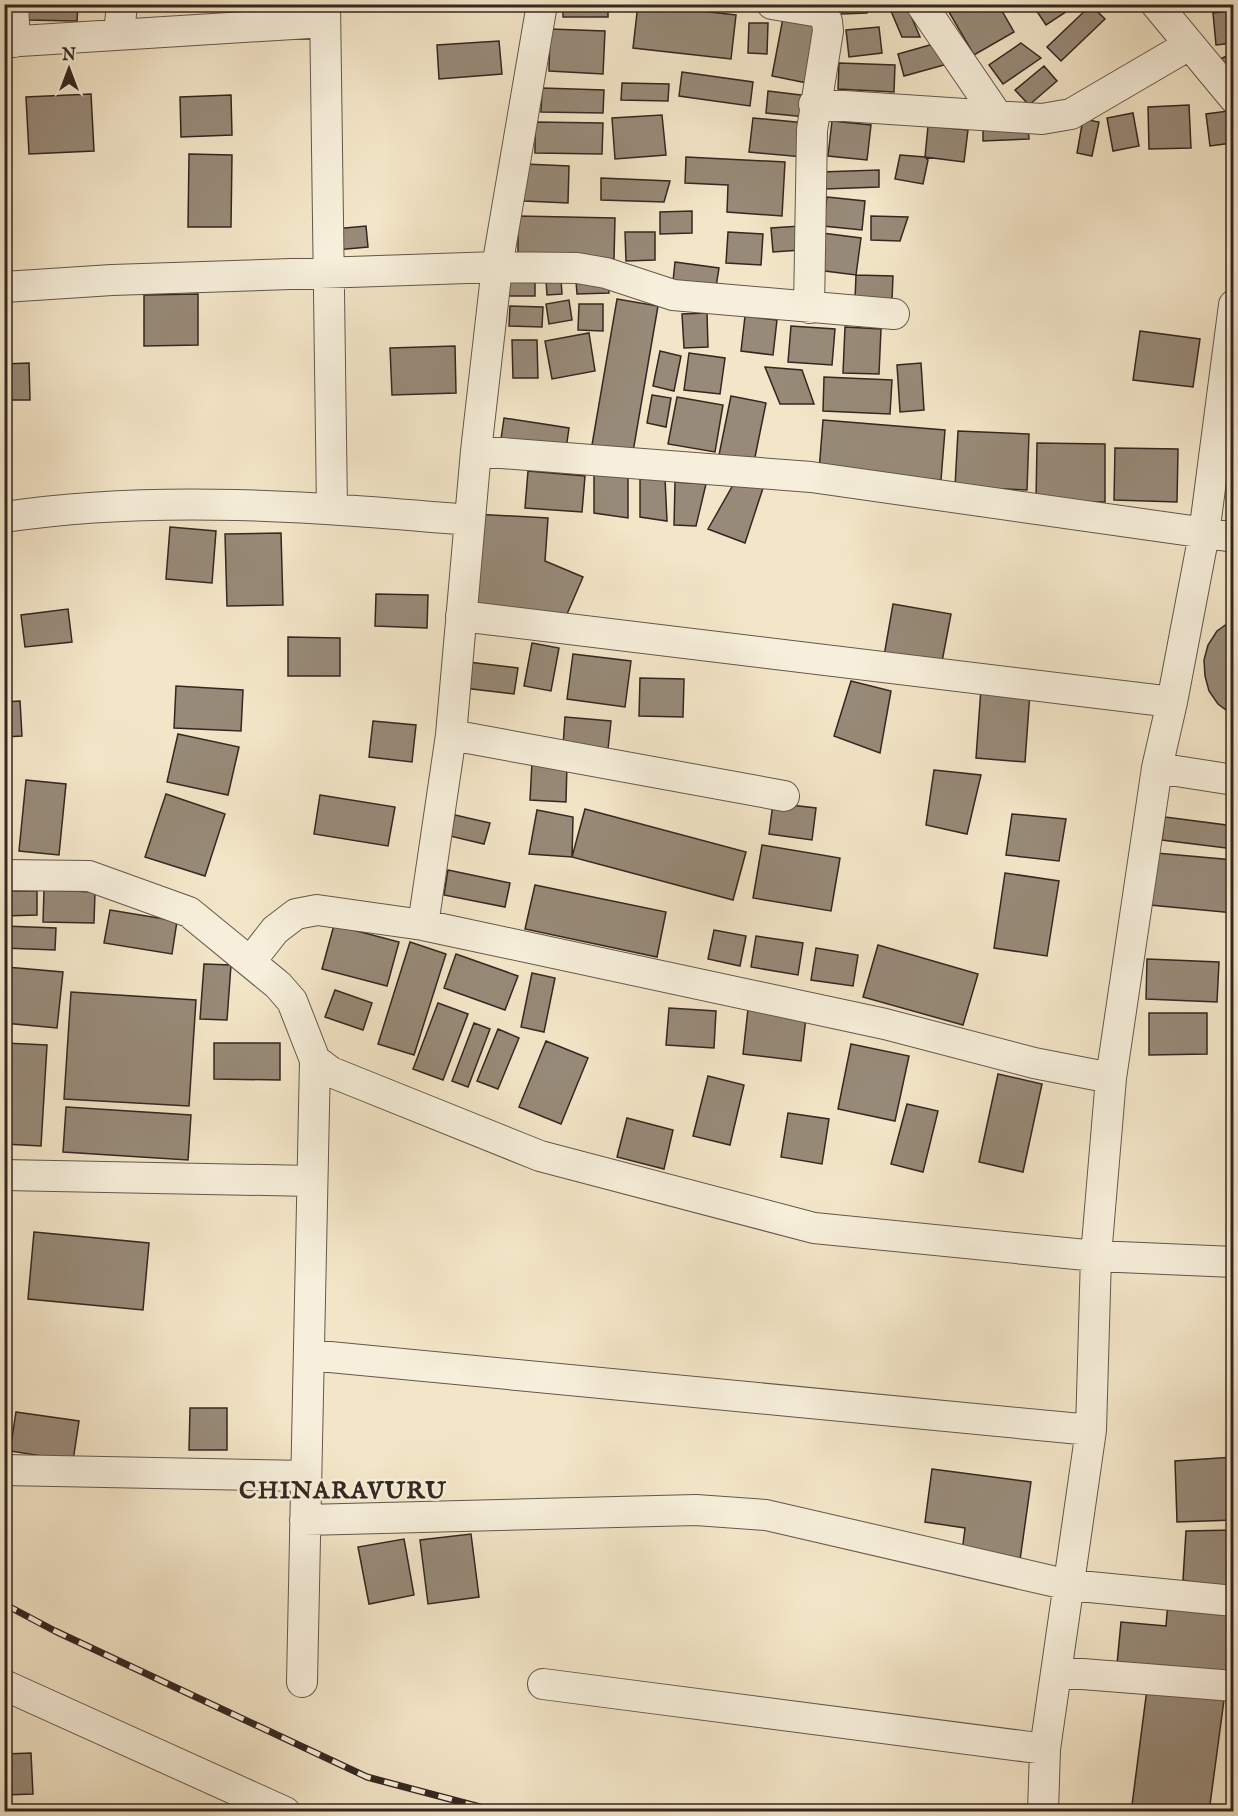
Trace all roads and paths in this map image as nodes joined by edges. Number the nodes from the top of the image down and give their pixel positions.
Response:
1 (13, 4) edge
2 (122, 4) edge
3 (543, 4) edge
4 (772, 4) edge
5 (921, 4) edge
6 (1156, 4) edge
7 (325, 13) edge
8 (119, 34) junction
9 (10, 42) edge
10 (1189, 45) junction
11 (1233, 98) edge
12 (814, 104) junction
13 (996, 114) junction
14 (497, 267) junction
15 (329, 273) junction
16 (4, 287) edge
17 (1233, 305) edge
18 (809, 308) junction
19 (894, 314) dead end
20 (476, 451) junction
21 (332, 509) junction
22 (4, 517) edge
23 (470, 520) junction
24 (1204, 534) junction
25 (1233, 537) edge
26 (461, 616) junction
27 (1172, 702) junction
28 (451, 735) junction
29 (1156, 768) junction
30 (1233, 780) edge
31 (784, 796) dead end
32 (4, 875) edge
33 (423, 925) junction
34 (250, 962) junction
35 (315, 1060) junction
36 (1112, 1078) junction
37 (4, 1175) edge
38 (312, 1181) junction
39 (1096, 1256) junction
40 (1233, 1262) edge
41 (309, 1355) junction
42 (1091, 1430) junction
43 (4, 1470) edge
44 (306, 1476) junction
45 (305, 1520) junction
46 (1069, 1585) junction
47 (1233, 1601) edge
48 (1057, 1672) junction
49 (302, 1682) dead end
50 (543, 1684) dead end
51 (4, 1685) edge
52 (1233, 1686) edge
53 (1045, 1749) junction
54 (285, 1812) edge
55 (1043, 1812) edge

1 - 9 street
2 - 8 street
3 - 14 street
4 - 12 street
5 - 13 street
6 - 10 street
7 - 8 street
7 - 15 street
8 - 9 street
10 - 11 street
10 - 13 street
12 - 13 street
12 - 18 street
14 - 15 street
14 - 18 street
14 - 20 street
15 - 16 street
15 - 21 street
17 - 24 street
18 - 19 street
20 - 23 street
20 - 24 street
21 - 22 street
21 - 23 street
23 - 26 street
24 - 25 street
24 - 27 street
26 - 27 street
26 - 28 street
27 - 29 street
28 - 31 street
28 - 33 street
29 - 30 street
29 - 36 street
32 - 34 street
33 - 34 street
33 - 36 street
34 - 35 street
35 - 38 street
35 - 39 street
36 - 39 street
37 - 38 street
38 - 41 street
39 - 40 street
39 - 42 street
41 - 42 street
41 - 44 street
42 - 46 street
43 - 44 street
44 - 45 street
45 - 46 street
45 - 49 street
46 - 47 street
46 - 48 street
48 - 52 street
48 - 53 street
50 - 53 street
51 - 54 street
53 - 55 street

